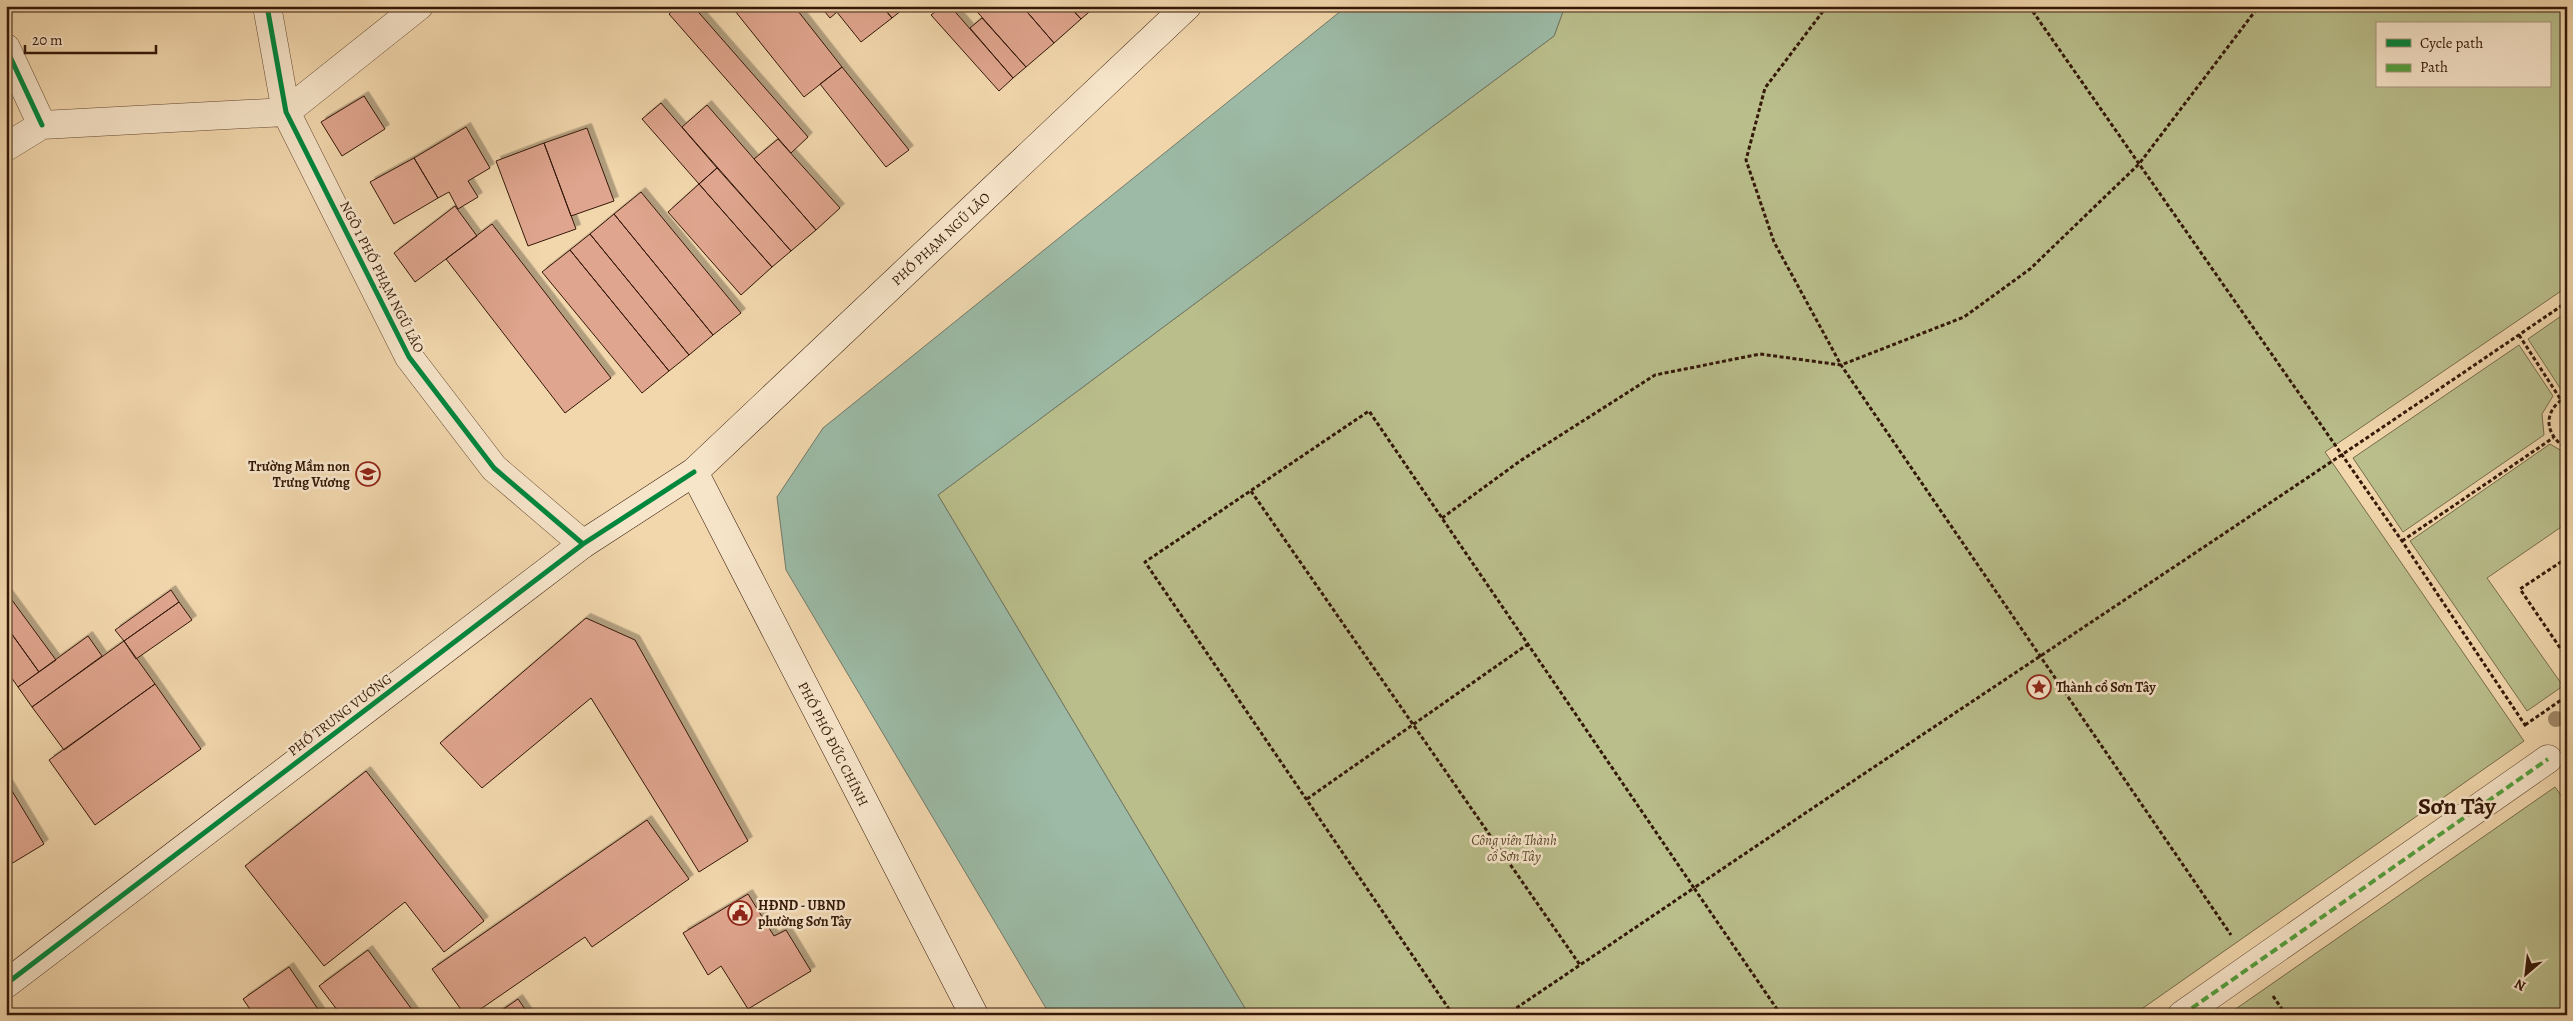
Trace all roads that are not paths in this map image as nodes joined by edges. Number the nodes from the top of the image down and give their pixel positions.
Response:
1 (267, 6) edge
2 (419, 6) edge
3 (1187, 6) edge
4 (6, 48) edge
5 (286, 112) junction
6 (42, 125) junction
7 (6, 147) edge
8 (694, 472) junction
9 (583, 544) junction
10 (2548, 759) road end
11 (6, 984) edge
12 (974, 1015) edge
13 (2182, 1015) edge

1 - 5 street, NGÕ 1 PHỐ PHẠM NGŨ LÃO
2 - 5 street
3 - 8 street, PHỐ PHẠM NGŨ LÃO
4 - 6 street
5 - 6 street
5 - 9 street, NGÕ 1 PHỐ PHẠM NGŨ LÃO
6 - 7 street
8 - 9 street, PHỐ TRƯNG VƯƠNG
8 - 12 street, PHỐ PHÓ ĐỨC CHÍNH
9 - 11 street, PHỐ TRƯNG VƯƠNG
10 - 13 street

